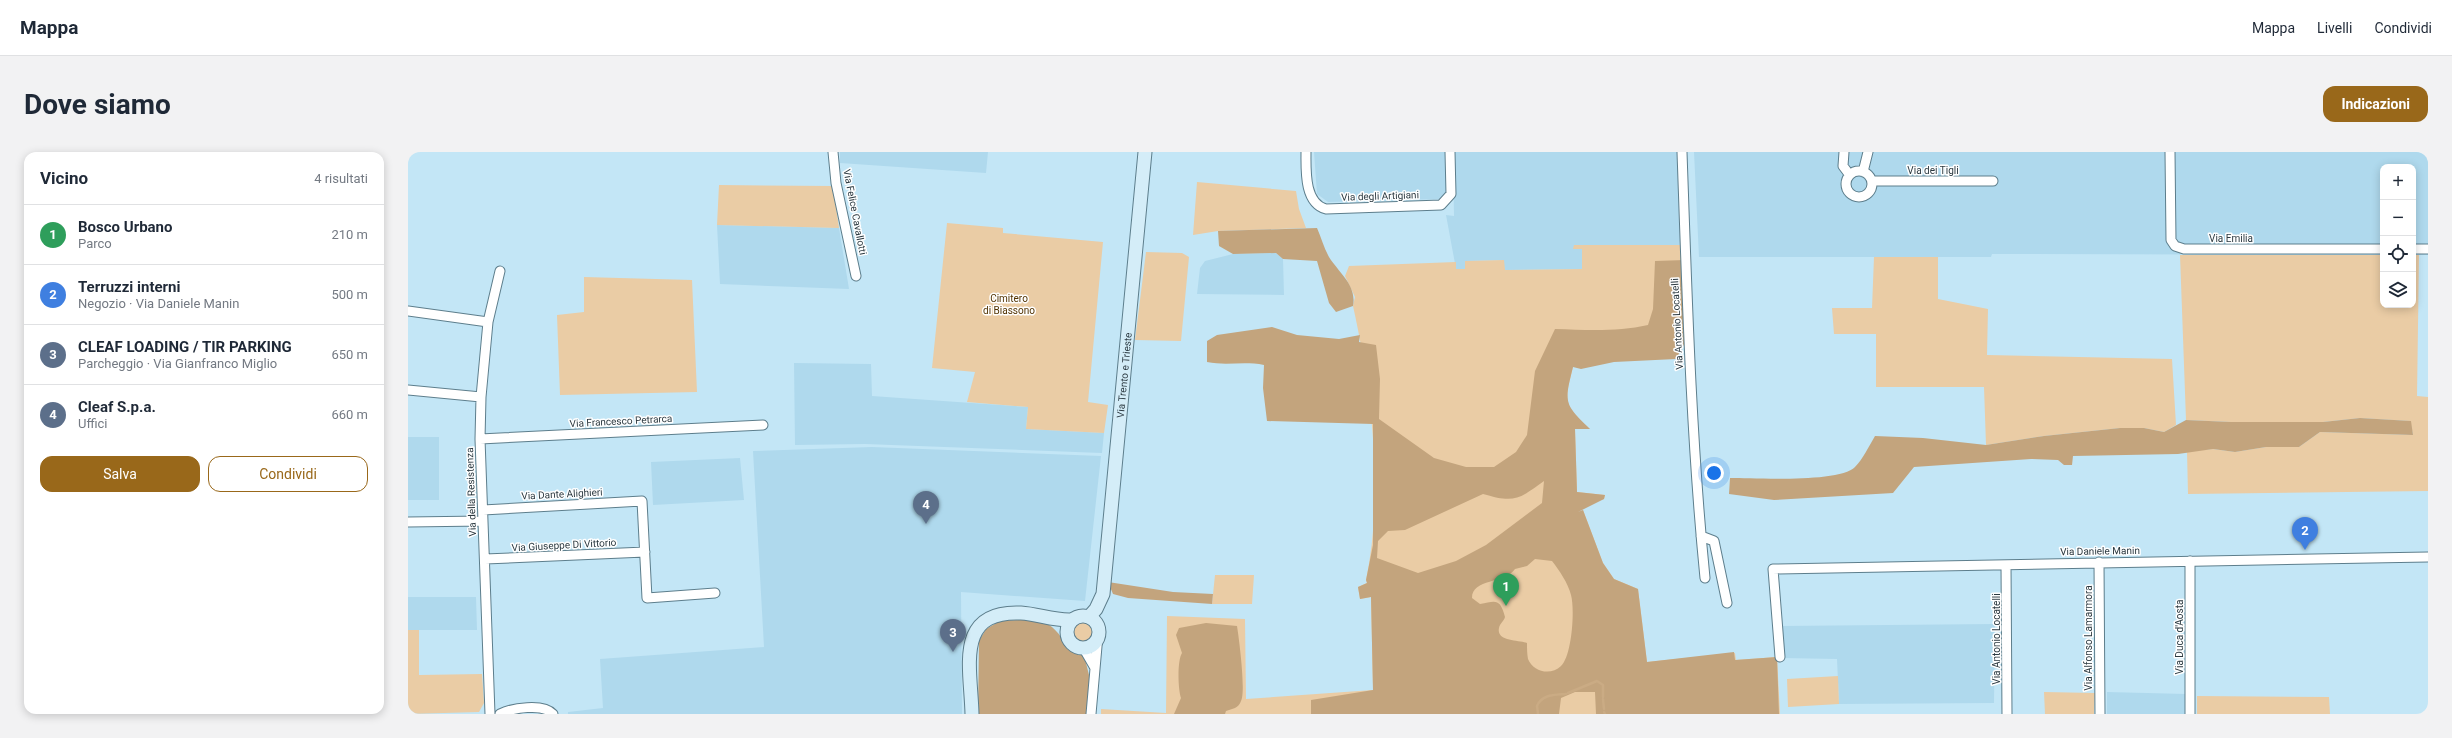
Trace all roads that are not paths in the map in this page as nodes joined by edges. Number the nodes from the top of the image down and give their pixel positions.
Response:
1 (833, 152) edge
2 (1145, 152) edge
3 (1306, 152) edge
4 (1450, 152) edge
5 (1682, 152) edge
6 (1844, 152) edge
7 (1868, 152) edge
8 (2170, 152) edge
9 (1863, 172) junction
10 (1849, 174) junction
11 (1873, 181) junction
12 (1993, 181) dead end
13 (2380, 249) edge
14 (2416, 249) edge
15 (2428, 249) edge
16 (500, 271) dead end
17 (856, 276) dead end
18 (408, 311) edge
19 (488, 322) junction
20 (408, 390) edge
21 (481, 397) junction
22 (763, 425) dead end
23 (480, 439) junction
24 (483, 510) junction
25 (483, 521) junction
26 (408, 522) edge
27 (1701, 536) junction
28 (644, 552) junction
29 (2428, 557) edge
30 (485, 559) junction
31 (2190, 561) junction
32 (2099, 562) junction
33 (2006, 565) junction
34 (1706, 578) dead end
35 (715, 593) dead end
36 (1101, 599) junction
37 (1727, 603) dead end
38 (1045, 618) junction
39 (1089, 618) junction
40 (1072, 620) junction
41 (1098, 631) junction
42 (1066, 632) junction
43 (1084, 649) junction
44 (1780, 657) dead end
45 (1096, 670) junction
46 (490, 714) edge
47 (500, 714) edge
48 (552, 714) edge
49 (972, 714) edge
50 (1091, 714) edge
51 (2007, 714) edge
52 (2100, 714) edge
53 (2190, 714) edge

1 - 17 street, Via Felice Cavallotti
2 - 36 street, Via Trento e Trieste
3 - 4 street, Via degli Artigiani
5 - 27 street, Via Antonio Locatelli
6 - 10 street
7 - 9 street
8 - 13 street, Via Emilia
9 - 10 street
9 - 11 street
10 - 11 street
11 - 12 street, Via dei Tigli
14 - 15 street
16 - 19 street, Via della Resistenza
18 - 19 street
19 - 21 street, Via della Resistenza
20 - 21 street
21 - 23 street, Via della Resistenza
22 - 23 street, Via Francesco Petrarca
23 - 24 street, Via della Resistenza
24 - 25 street, Via della Resistenza
24 - 28 street, Via Dante Alighieri
25 - 26 street
25 - 30 street, Via della Resistenza
27 - 34 street, Via Antonio Locatelli
27 - 37 street
28 - 30 street, Via Giuseppe Di Vittorio
28 - 35 street
29 - 31 street, Via Daniele Manin
30 - 46 street, Via della Resistenza
31 - 32 street, Via Daniele Manin
31 - 53 street, Via Duca d'Aosta
32 - 33 street, Via Daniele Manin
32 - 52 street, Via Alfonso Lamarmora
33 - 44 street, Via Daniele Manin
33 - 51 street, Via Antonio Locatelli
36 - 39 street, Via Trento e Trieste
36 - 41 street, Via Trento e Trieste
38 - 40 street
38 - 42 street
38 - 49 street
39 - 40 street
39 - 41 street
40 - 42 street
41 - 43 street
41 - 45 street
42 - 43 street
43 - 45 street
45 - 50 street
47 - 48 street

